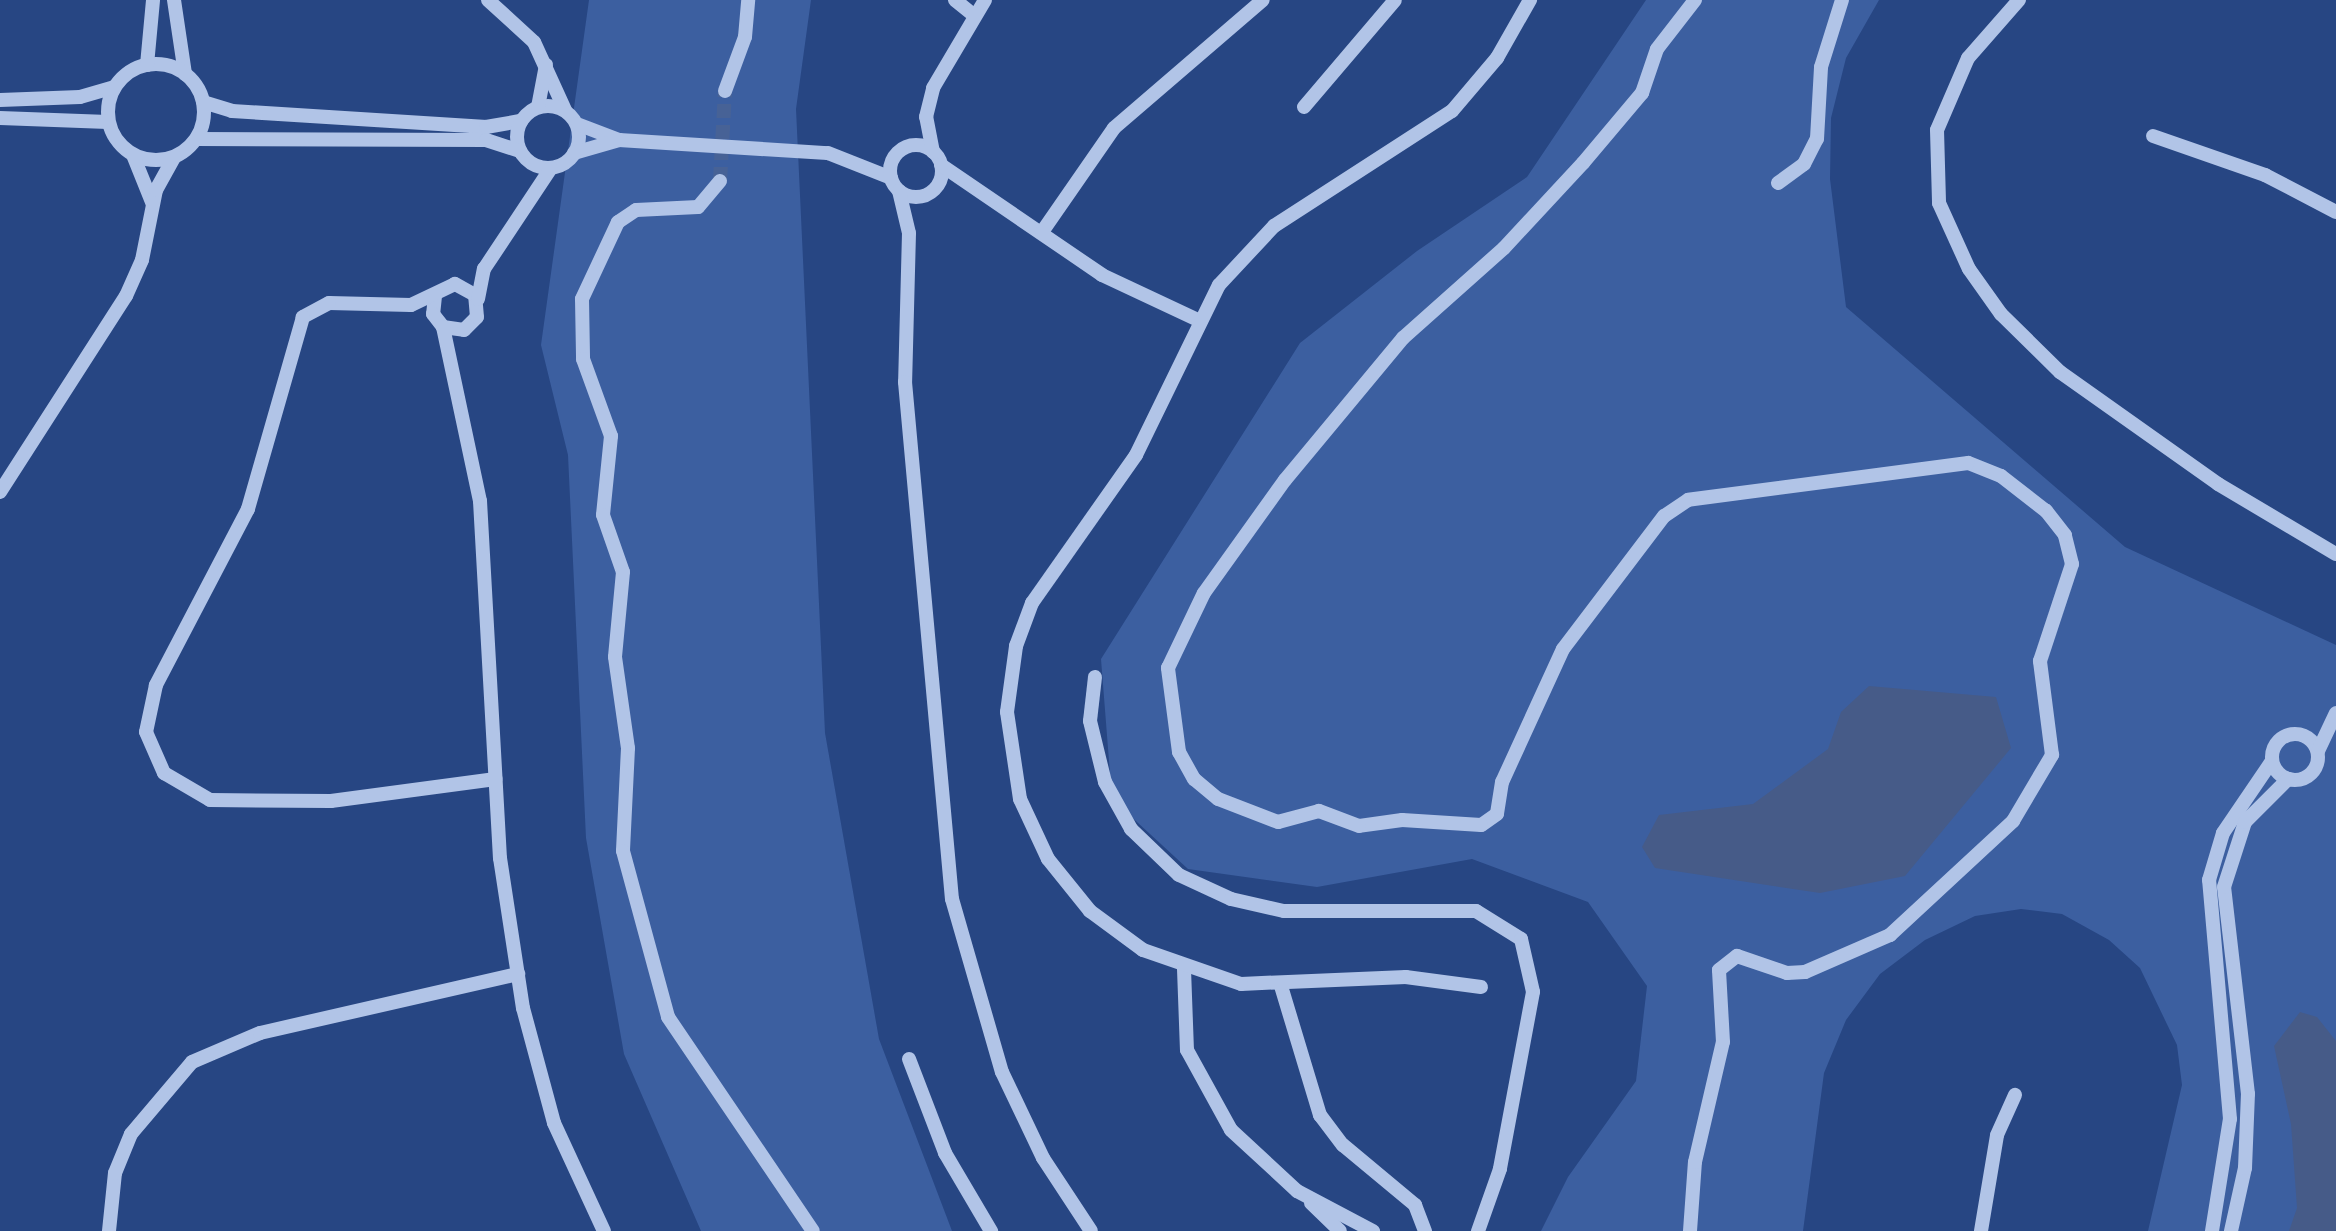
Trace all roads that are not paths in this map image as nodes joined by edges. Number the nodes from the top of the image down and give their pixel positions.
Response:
1 (153, 0) edge
2 (174, 0) edge
3 (488, 0) edge
4 (748, 0) edge
5 (955, 0) edge
6 (985, 0) edge
7 (1263, 0) edge
8 (1395, 0) edge
9 (1530, 0) edge
10 (1695, 0) edge
11 (1842, 0) edge
12 (2019, 0) edge
13 (972, 14) junction
14 (147, 65) junction
15 (546, 65) junction
16 (185, 74) junction
17 (114, 87) junction
18 (725, 91) tunnel mouth
19 (0, 100) edge
20 (203, 102) junction
21 (538, 107) junction
22 (1304, 107) dead end
23 (927, 108) junction
24 (565, 110) junction
25 (0, 118) edge
26 (521, 121) junction
27 (108, 122) junction
28 (577, 124) junction
29 (2153, 136) dead end
30 (196, 139) junction
31 (619, 140) junction
32 (911, 146) junction
33 (574, 153) junction
34 (133, 155) junction
35 (524, 156) junction
36 (895, 156) junction
37 (174, 157) junction
38 (937, 158) junction
39 (855, 159) junction
40 (551, 168) junction
41 (720, 181) tunnel mouth
42 (1778, 183) dead end
43 (895, 184) junction
44 (965, 187) junction
45 (930, 192) junction
46 (531, 200) junction
47 (152, 203) junction
48 (2336, 212) edge
49 (1042, 232) junction
50 (909, 233) junction
51 (489, 262) junction
52 (455, 284) junction
53 (435, 296) junction
54 (478, 299) junction
55 (402, 306) junction
56 (433, 314) junction
57 (1198, 320) junction
58 (443, 327) junction
59 (469, 327) junction
60 (454, 371) junction
61 (0, 492) edge
62 (2336, 554) edge
63 (1095, 677) dead end
64 (2336, 714) edge
65 (2300, 734) junction
66 (2318, 751) junction
67 (2272, 761) junction
68 (496, 779) junction
69 (2288, 779) junction
70 (1184, 969) junction
71 (518, 974) junction
72 (1281, 986) junction
73 (1481, 987) dead end
74 (909, 1059) dead end
75 (2015, 1095) dead end
76 (1309, 1199) junction
77 (109, 1231) edge
78 (604, 1231) edge
79 (813, 1231) edge
80 (991, 1231) edge
81 (1091, 1231) edge
82 (1340, 1231) edge
83 (1373, 1231) edge
84 (1425, 1231) edge
85 (1478, 1231) edge
86 (1690, 1231) edge
87 (1981, 1231) edge
88 (2212, 1231) edge
89 (2231, 1231) edge

1 - 14 street
2 - 16 street
3 - 15 street
4 - 18 street
5 - 13 street
6 - 13 street
7 - 49 street
8 - 22 street
9 - 57 street
10 - 86 street
11 - 42 street
12 - 62 street
13 - 23 street
14 - 16 street
14 - 17 street
15 - 21 street
15 - 24 street
16 - 20 street
17 - 19 street
17 - 27 street
20 - 26 street
20 - 30 street
21 - 24 street
21 - 26 street
23 - 32 street
23 - 38 street
24 - 28 street
25 - 27 street
26 - 35 street
27 - 34 street
28 - 31 street
28 - 33 street
29 - 48 street
30 - 35 street
30 - 37 street
31 - 33 street
31 - 39 street
32 - 36 street
32 - 38 street
33 - 40 street
34 - 37 street
34 - 47 street
35 - 40 street
35 - 46 street
36 - 39 street
36 - 43 street
37 - 47 street
38 - 44 street
38 - 45 street
39 - 43 street
40 - 46 street
41 - 79 street
43 - 45 street
43 - 50 street
44 - 45 street
44 - 49 street
45 - 50 street
46 - 51 street
47 - 61 street
49 - 57 street
50 - 81 street
51 - 52 street
51 - 54 street
52 - 53 street
52 - 54 street
53 - 55 street
53 - 56 street
54 - 59 street
55 - 56 street
55 - 68 street
56 - 58 street
57 - 70 street
58 - 59 street
58 - 60 street
59 - 60 street
60 - 68 street
63 - 85 street
64 - 65 street
64 - 66 street
65 - 66 street
65 - 67 street
66 - 69 street
67 - 69 street
67 - 88 street
68 - 71 street
69 - 89 street
70 - 72 street
70 - 76 street
71 - 77 street
71 - 78 street
72 - 73 street
72 - 84 street
74 - 80 street
75 - 87 street
76 - 82 street
76 - 83 street

